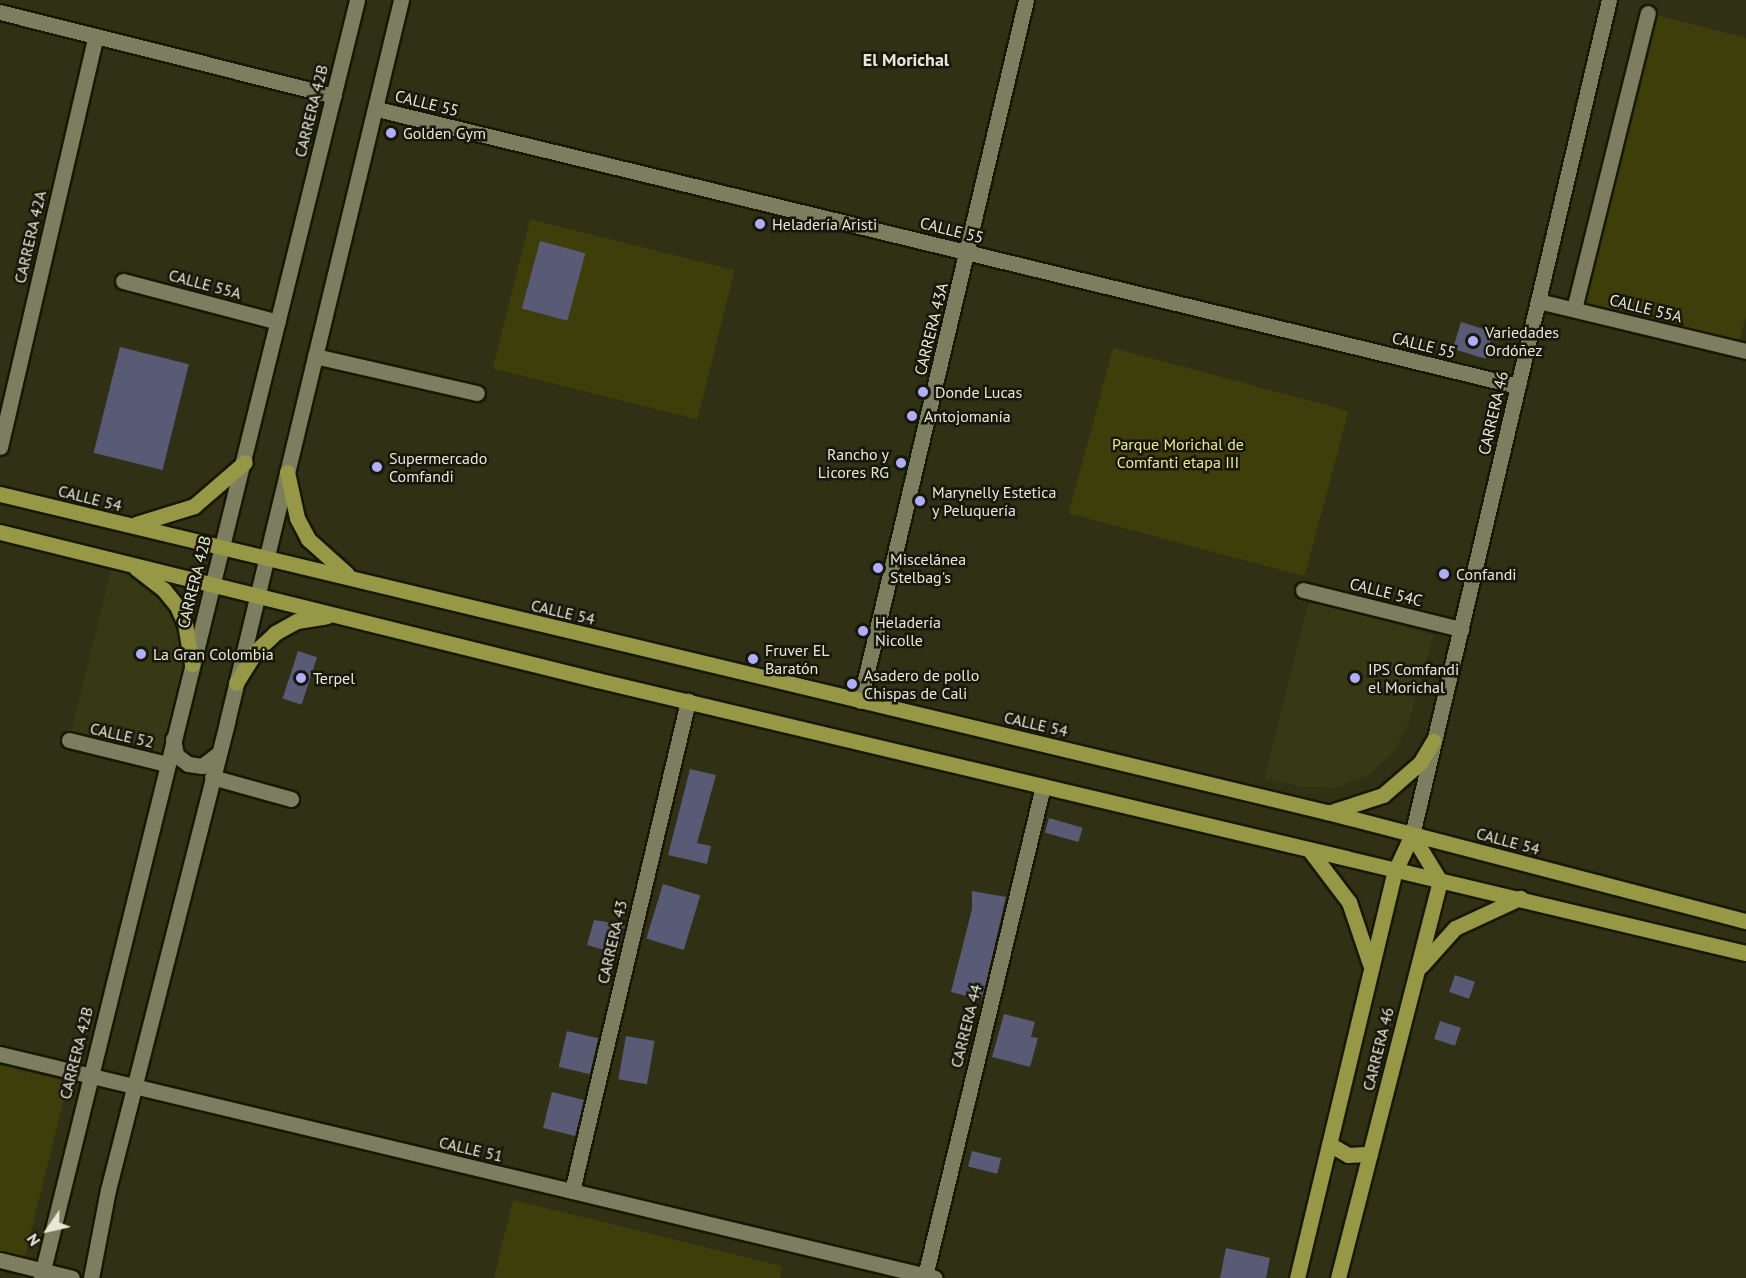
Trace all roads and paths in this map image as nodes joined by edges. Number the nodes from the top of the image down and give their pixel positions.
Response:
1 (357, 0) edge
2 (401, 0) edge
3 (1026, 0) edge
4 (1609, 0) edge
5 (0, 12) edge
6 (1648, 13) dead end
7 (96, 36) junction
8 (333, 96) junction
9 (377, 109) junction
10 (969, 253) junction
11 (123, 281) dead end
12 (1538, 301) junction
13 (1574, 309) junction
14 (278, 322) junction
15 (1746, 351) edge
16 (315, 356) junction
17 (1518, 386) junction
18 (477, 393) dead end
19 (0, 447) edge
20 (245, 462) junction
21 (287, 472) junction
22 (0, 494) edge
23 (128, 526) junction
24 (0, 532) edge
25 (221, 548) junction
26 (114, 558) junction
27 (266, 558) junction
28 (212, 584) junction
29 (383, 588) junction
30 (1303, 590) dead end
31 (257, 595) junction
32 (343, 617) junction
33 (1461, 629) junction
34 (192, 664) junction
35 (236, 683) junction
36 (688, 701) junction
37 (860, 701) junction
38 (173, 733) junction
39 (69, 740) dead end
40 (1433, 741) junction
41 (219, 752) junction
42 (167, 764) junction
43 (212, 777) junction
44 (1043, 786) junction
45 (291, 799) dead end
46 (1327, 812) junction
47 (1412, 835) junction
48 (1311, 852) junction
49 (1395, 871) junction
50 (1440, 881) junction
51 (1520, 898) junction
52 (1746, 921) edge
53 (1746, 953) edge
54 (1371, 972) junction
55 (1413, 985) junction
56 (0, 1054) edge
57 (88, 1075) junction
58 (134, 1086) junction
59 (1329, 1144) junction
60 (1370, 1154) junction
61 (572, 1191) junction
62 (0, 1260) edge
63 (42, 1274) edge
64 (930, 1277) edge
65 (72, 1278) edge
66 (91, 1278) edge
67 (1297, 1278) edge
68 (1338, 1278) edge

1 - 8 street, CARRERA 42B
2 - 9 street
3 - 10 street, CARRERA 43A
4 - 12 street, CARRERA 46
5 - 7 street
6 - 13 street
7 - 8 street
7 - 19 street, CARRERA 42A
8 - 14 street, CARRERA 42B
9 - 10 street, CALLE 55
9 - 16 street
10 - 17 street, CALLE 55
10 - 37 street, CARRERA 43A
11 - 14 street, CALLE 55A
12 - 13 street, CALLE 55A
12 - 17 street, CARRERA 46
13 - 15 street, CALLE 55A
14 - 20 street, CARRERA 42B
16 - 18 street
16 - 21 street
17 - 33 street, CARRERA 46
20 - 23 main road
20 - 25 street, CARRERA 42B
21 - 27 street
21 - 29 main road
22 - 23 main road, CALLE 54
23 - 25 main road, CALLE 54
24 - 26 main road
25 - 27 main road, CALLE 54
25 - 28 street, CARRERA 42B
26 - 28 main road
26 - 34 main road
27 - 29 main road, CALLE 54
27 - 31 street
28 - 31 main road
28 - 34 street, CARRERA 42B
29 - 37 main road, CALLE 54
30 - 33 street, CALLE 54C
31 - 32 main road
31 - 35 street
32 - 35 main road
32 - 36 main road
33 - 40 street, CARRERA 46
34 - 38 street, CARRERA 42B
35 - 41 street
36 - 44 main road
36 - 61 street, CARRERA 43
37 - 46 main road, CALLE 54
38 - 41 street
38 - 42 street, CARRERA 42B
39 - 42 street, CALLE 52
40 - 46 main road
40 - 47 street, CARRERA 46
41 - 43 street
42 - 57 street, CARRERA 42B
43 - 45 street
43 - 58 street
44 - 48 main road
44 - 64 street, CARRERA 44
46 - 47 main road, CALLE 54
47 - 49 main road, CARRERA 46
47 - 50 main road
47 - 52 main road, CALLE 54
48 - 49 main road
48 - 54 main road
49 - 50 main road
49 - 54 main road, CARRERA 46
50 - 51 main road
50 - 55 main road, CARRERA 46
51 - 53 main road
51 - 55 main road
54 - 59 main road, CARRERA 46
55 - 60 main road, CARRERA 46
56 - 57 street, CALLE 51
57 - 58 street, CALLE 51
57 - 63 street, CARRERA 42B
58 - 61 street, CALLE 51
58 - 66 street
59 - 60 main road
59 - 67 main road, CARRERA 46
60 - 68 main road, CARRERA 46
61 - 64 street, CALLE 51
62 - 63 street
63 - 65 street

